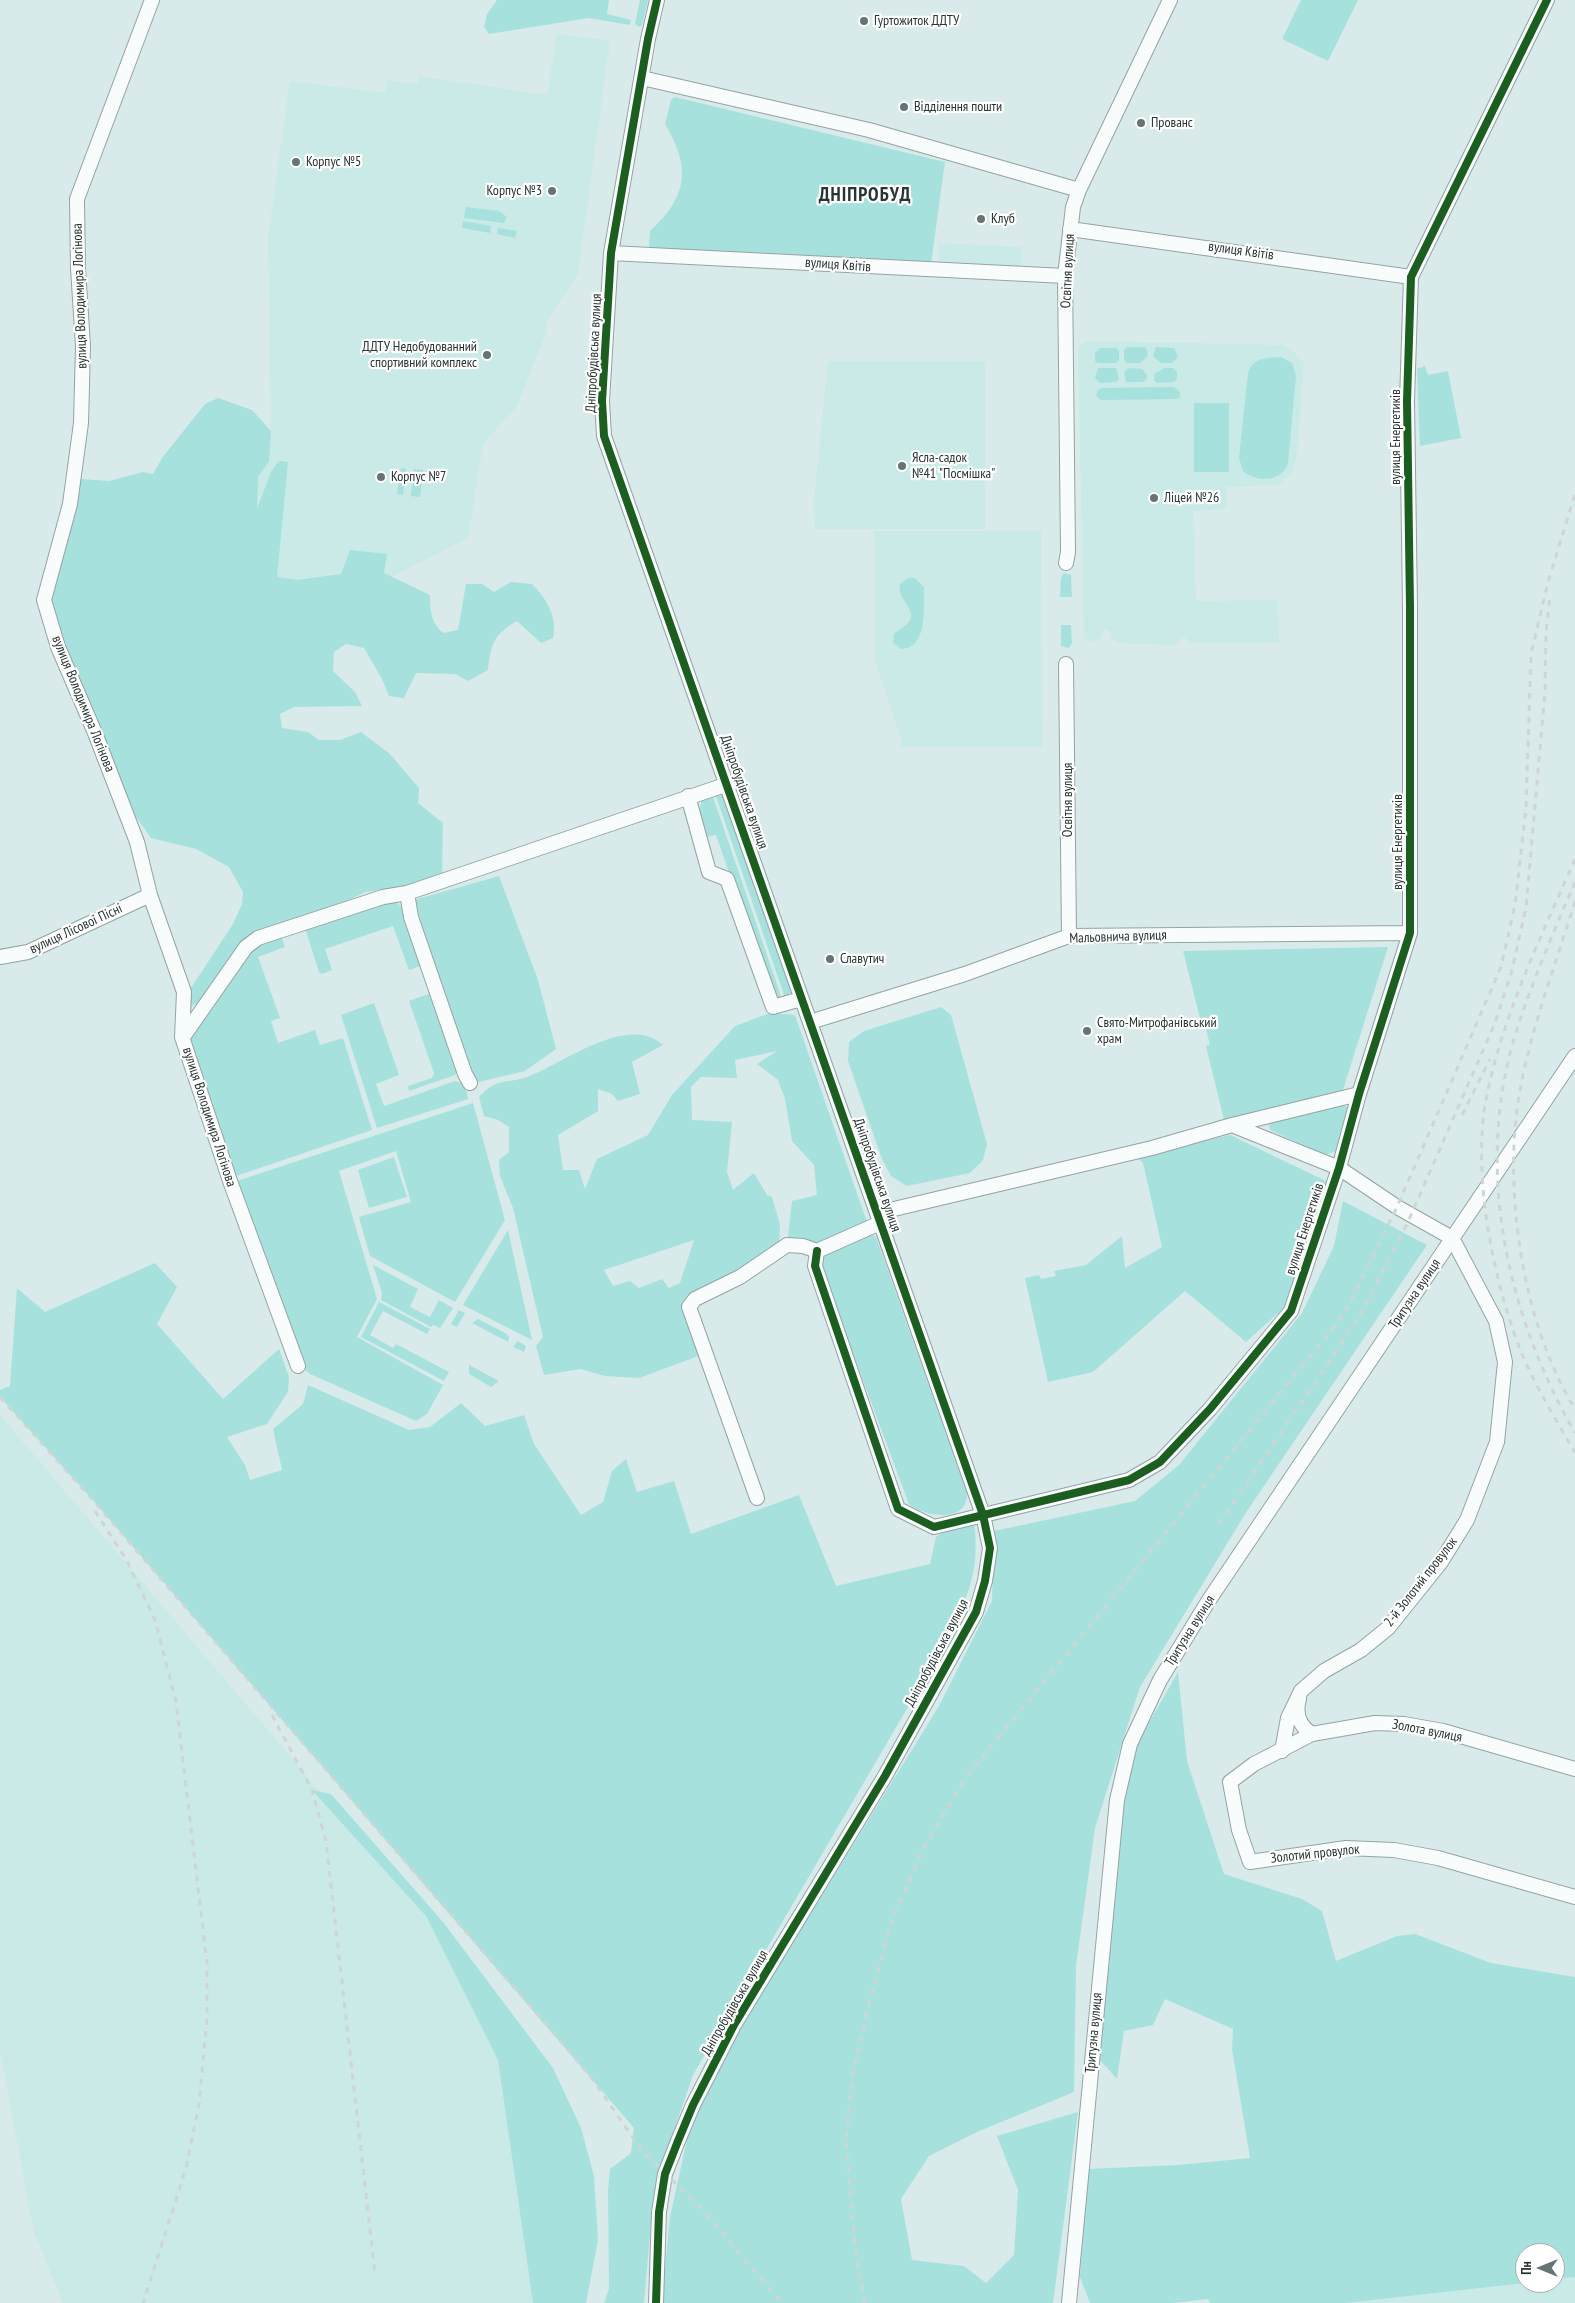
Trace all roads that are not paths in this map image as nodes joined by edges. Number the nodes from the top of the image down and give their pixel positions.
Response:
1 (152, 0) edge
2 (657, 0) edge
3 (1170, 0) edge
4 (1547, 0) edge
5 (642, 78) junction
6 (1079, 190) junction
7 (1070, 229) junction
8 (611, 253) junction
9 (1065, 276) junction
10 (1411, 277) junction
11 (1066, 563) dead end
12 (1066, 664) dead end
13 (728, 784) junction
14 (688, 796) junction
15 (407, 893) junction
16 (150, 896) junction
17 (1410, 933) junction
18 (1069, 936) junction
19 (0, 957) edge
20 (802, 999) junction
21 (810, 1022) junction
22 (182, 1037) junction
23 (1575, 1056) edge
24 (470, 1083) dead end
25 (1359, 1094) junction
26 (1232, 1124) junction
27 (1339, 1168) junction
28 (879, 1218) junction
29 (1452, 1238) junction
30 (817, 1251) junction
31 (298, 1366) dead end
32 (757, 1498) dead end
33 (983, 1515) junction
34 (1301, 1691) junction
35 (1312, 1734) junction
36 (1282, 1751) junction
37 (1575, 1769) edge
38 (1230, 1782) joint
39 (1575, 1897) edge
40 (656, 2303) edge
41 (1069, 2303) edge

1 - 16 street, вулиця Володимира Логінова
2 - 5 street, Дніпробудівська вулиця
3 - 6 street, Освітня вулиця
4 - 10 street, вулиця Енергетиків
5 - 6 street
5 - 8 street, Дніпробудівська вулиця
6 - 7 street, Освітня вулиця
7 - 9 street, Освітня вулиця
7 - 10 street, вулиця Квітів
8 - 9 street, вулиця Квітів
8 - 13 street, Дніпробудівська вулиця
9 - 11 street, Освітня вулиця
10 - 17 street, вулиця Енергетиків
12 - 18 street, Освітня вулиця
13 - 14 street
13 - 20 street, Дніпробудівська вулиця
14 - 15 street
14 - 20 street
15 - 22 street
15 - 24 street
16 - 19 street, вулиця Лісової Пісні
16 - 22 street, вулиця Володимира Логінова
17 - 18 street, Мальовнича вулиця
17 - 25 street, вулиця Енергетиків
18 - 21 street, Мальовнича вулиця
20 - 21 street, Дніпробудівська вулиця
21 - 28 street, Дніпробудівська вулиця
22 - 31 street, вулиця Володимира Логінова
23 - 29 street, Тритузна вулиця
25 - 26 street
25 - 27 street, вулиця Енергетиків
26 - 27 street
26 - 28 street
27 - 29 street
27 - 33 street, вулиця Енергетиків
28 - 30 street
28 - 33 street, Дніпробудівська вулиця
29 - 34 street, 2-й Золотий провулок
29 - 41 street, Тритузна вулиця
30 - 32 street
30 - 33 street, вулиця Енергетиків
33 - 40 street, Дніпробудівська вулиця
34 - 35 street
34 - 36 street, 2-й Золотий провулок
35 - 36 street, Золота вулиця
35 - 37 street, Золота вулиця
36 - 38 street, Золота вулиця
38 - 39 street, Золотий провулок

